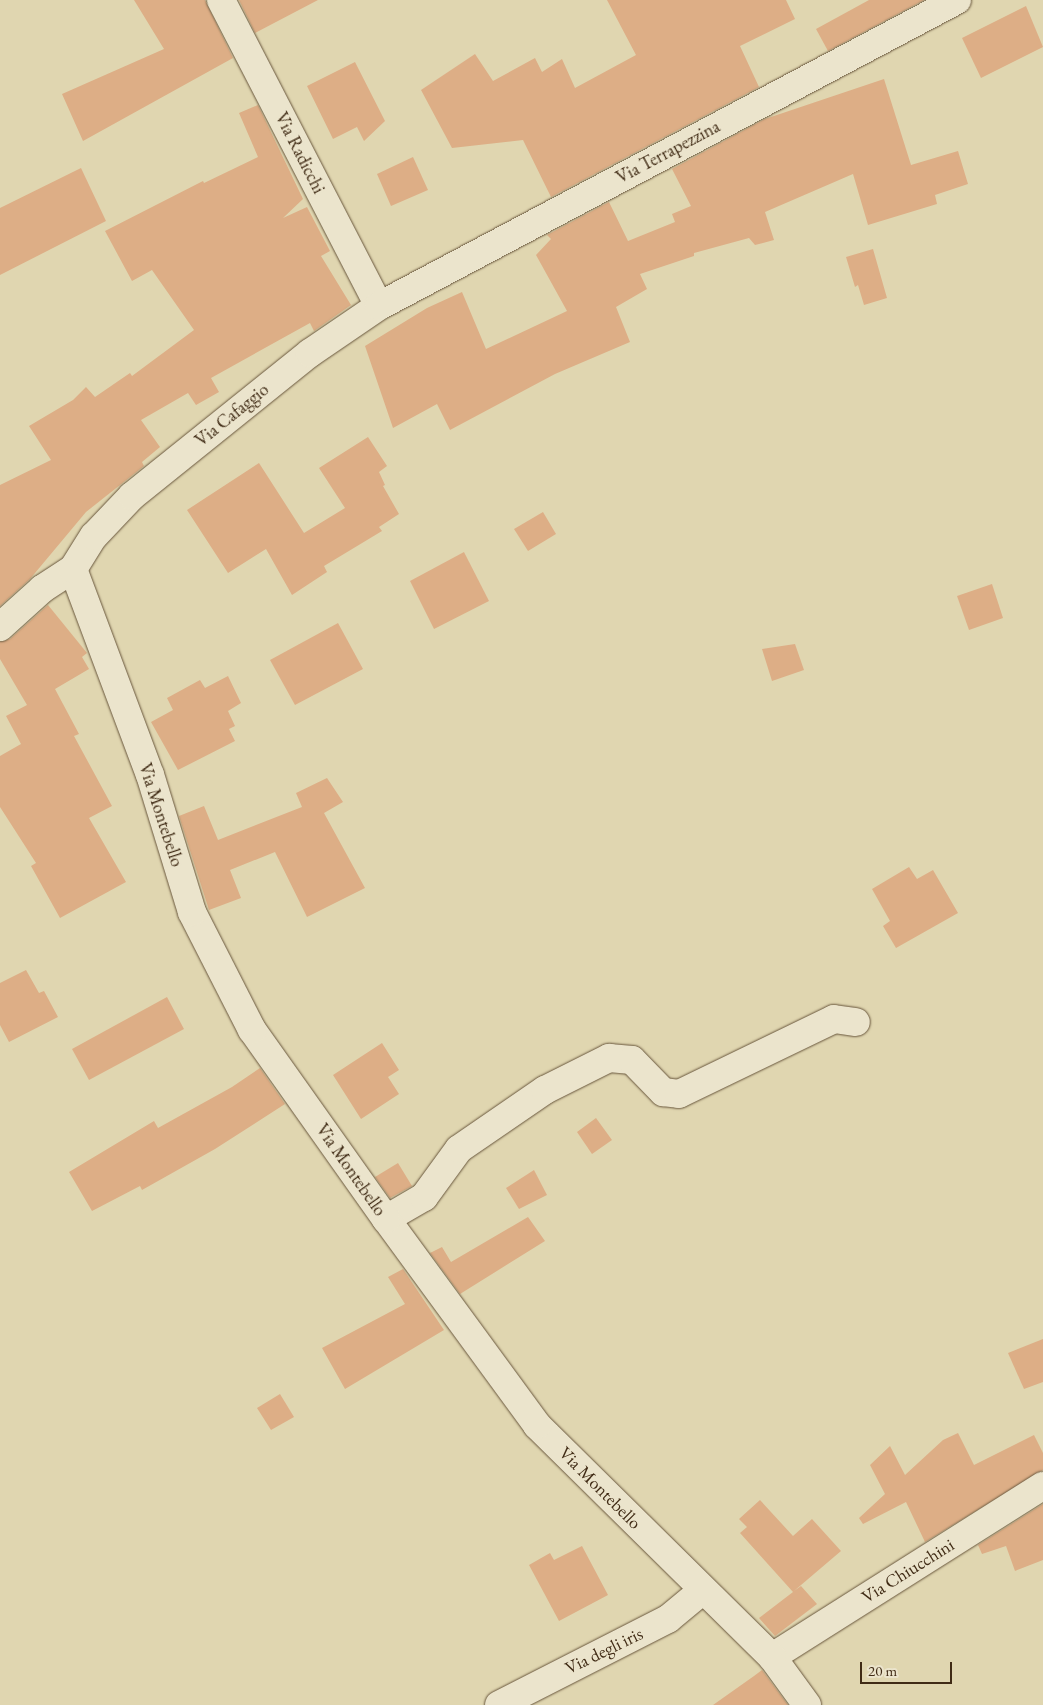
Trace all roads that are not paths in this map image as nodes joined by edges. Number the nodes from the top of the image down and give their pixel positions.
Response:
1 (221, 0) edge
2 (957, 0) edge
3 (379, 306) junction
4 (73, 569) junction
5 (0, 627) edge
6 (856, 1022) dead end
7 (386, 1219) junction
8 (1043, 1486) edge
9 (703, 1590) junction
10 (772, 1657) junction
11 (499, 1705) edge
12 (807, 1705) edge

1 - 3 street, Via Radicchi
2 - 3 street, Via Terrapezzina
3 - 4 street, Via Cafaggio
4 - 5 street
4 - 7 street, Via Montebello
6 - 7 street
7 - 9 street, Via Montebello
8 - 10 street, Via Chiucchini
9 - 10 street, Via Montebello
9 - 11 street, Via degli iris
10 - 12 street, Via Montebello

